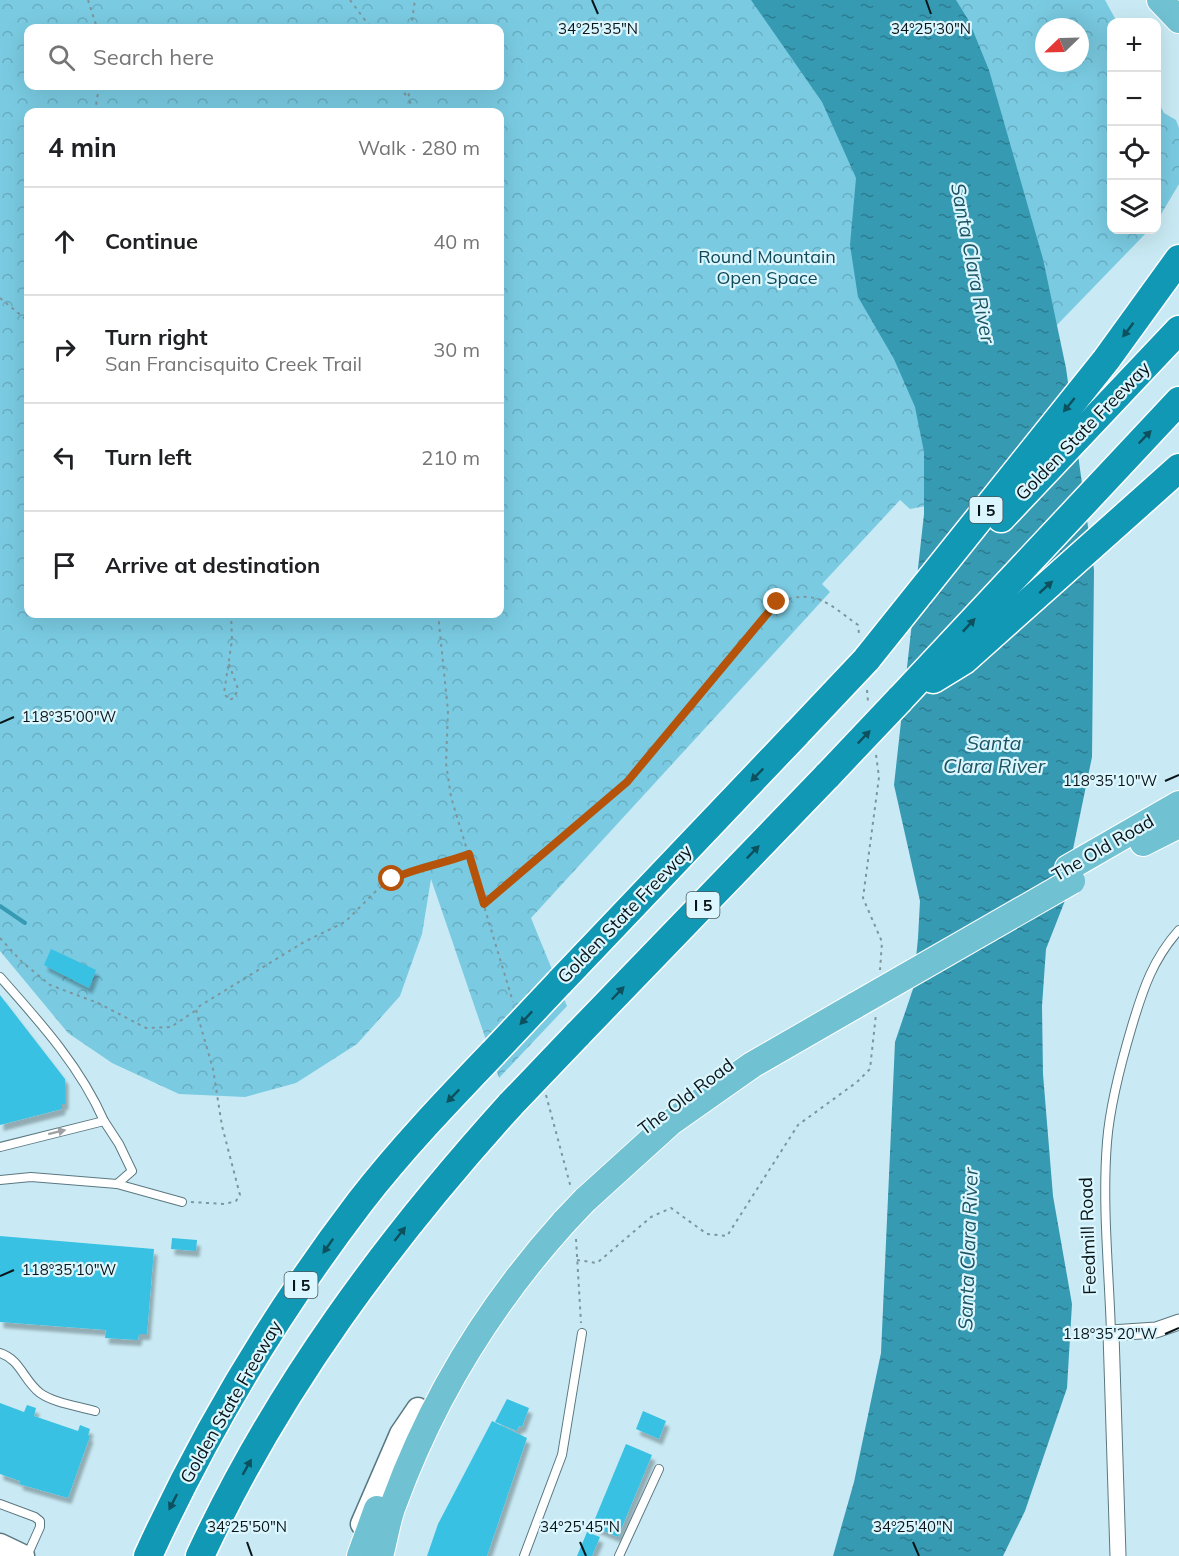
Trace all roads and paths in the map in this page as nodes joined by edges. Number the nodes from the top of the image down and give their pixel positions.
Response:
1 (88, 0) edge
2 (350, 0) edge
3 (415, 0) edge
4 (1160, 0) edge
5 (1179, 20) edge
6 (96, 24) edge
7 (368, 24) edge
8 (412, 24) edge
9 (98, 90) edge
10 (403, 90) edge
11 (407, 90) edge
12 (408, 100) junction
13 (96, 108) edge
14 (411, 108) edge
15 (1179, 259) edge
16 (0, 297) edge
17 (24, 318) edge
18 (1179, 330) edge
19 (1179, 401) edge
20 (1179, 468) edge
21 (231, 618) edge
22 (438, 618) edge
23 (864, 660) junction
24 (229, 664) junction
25 (900, 699) junction
26 (869, 707) dead end
27 (876, 754) dead end
28 (1179, 804) edge
29 (1179, 825) edge
30 (469, 854) junction
31 (1070, 875) junction
32 (1179, 930) edge
33 (0, 938) edge
34 (879, 975) dead end
35 (0, 977) edge
36 (862, 1001) junction
37 (196, 1010) junction
38 (104, 1121) junction
39 (0, 1147) edge
40 (0, 1180) edge
41 (117, 1184) junction
42 (182, 1202) joint
43 (574, 1203) junction
44 (577, 1260) dead end
45 (1179, 1322) edge
46 (582, 1333) dead end
47 (1111, 1333) junction
48 (0, 1353) edge
49 (418, 1409) junction
50 (95, 1411) dead end
51 (659, 1469) dead end
52 (388, 1481) joint
53 (0, 1504) edge
54 (0, 1545) edge
55 (150, 1552) edge
56 (25, 1556) edge
57 (200, 1556) edge
58 (351, 1556) edge
59 (360, 1556) edge
60 (380, 1556) edge
61 (524, 1556) edge
62 (619, 1556) edge
63 (1118, 1556) edge

1 - 6 path
2 - 7 path
3 - 8 path
4 - 5 main road
9 - 13 path
10 - 12 path
11 - 12 path
12 - 14 path
15 -> 23 highway, I 5
16 - 17 path
18 - 23 highway, Golden State Freeway / I 5
25 -> 19 highway, I 5
25 -> 20 highway, I 5
21 - 24 path
22 - 30 path
23 - 26 path
23 - 30 path
23 -> 55 highway, Golden State Freeway / I 5, bridge
24 - 24 path
57 -> 25 highway, I 5, bridge
27 - 34 path
28 - 31 main road, The Old Road
29 - 31 main road, The Old Road
30 - 37 path
31 - 36 main road, The Old Road
32 - 47 lane, Feedmill Road
33 - 37 path
35 - 38 lane
36 - 43 main road, The Old Road
36 - 44 path
37 - 42 path
39 -> 38 lane
38 - 41 lane
40 - 41 lane
41 - 42 lane
43 - 49 main road, The Old Road
43 - 60 main road, The Old Road
45 - 47 street
46 - 61 lane
47 - 63 street, Feedmill Road
48 - 50 lane
49 - 52 main road, The Old Road
49 - 58 main road
51 - 62 lane
52 - 59 main road, The Old Road
53 - 56 lane
54 - 56 main road

